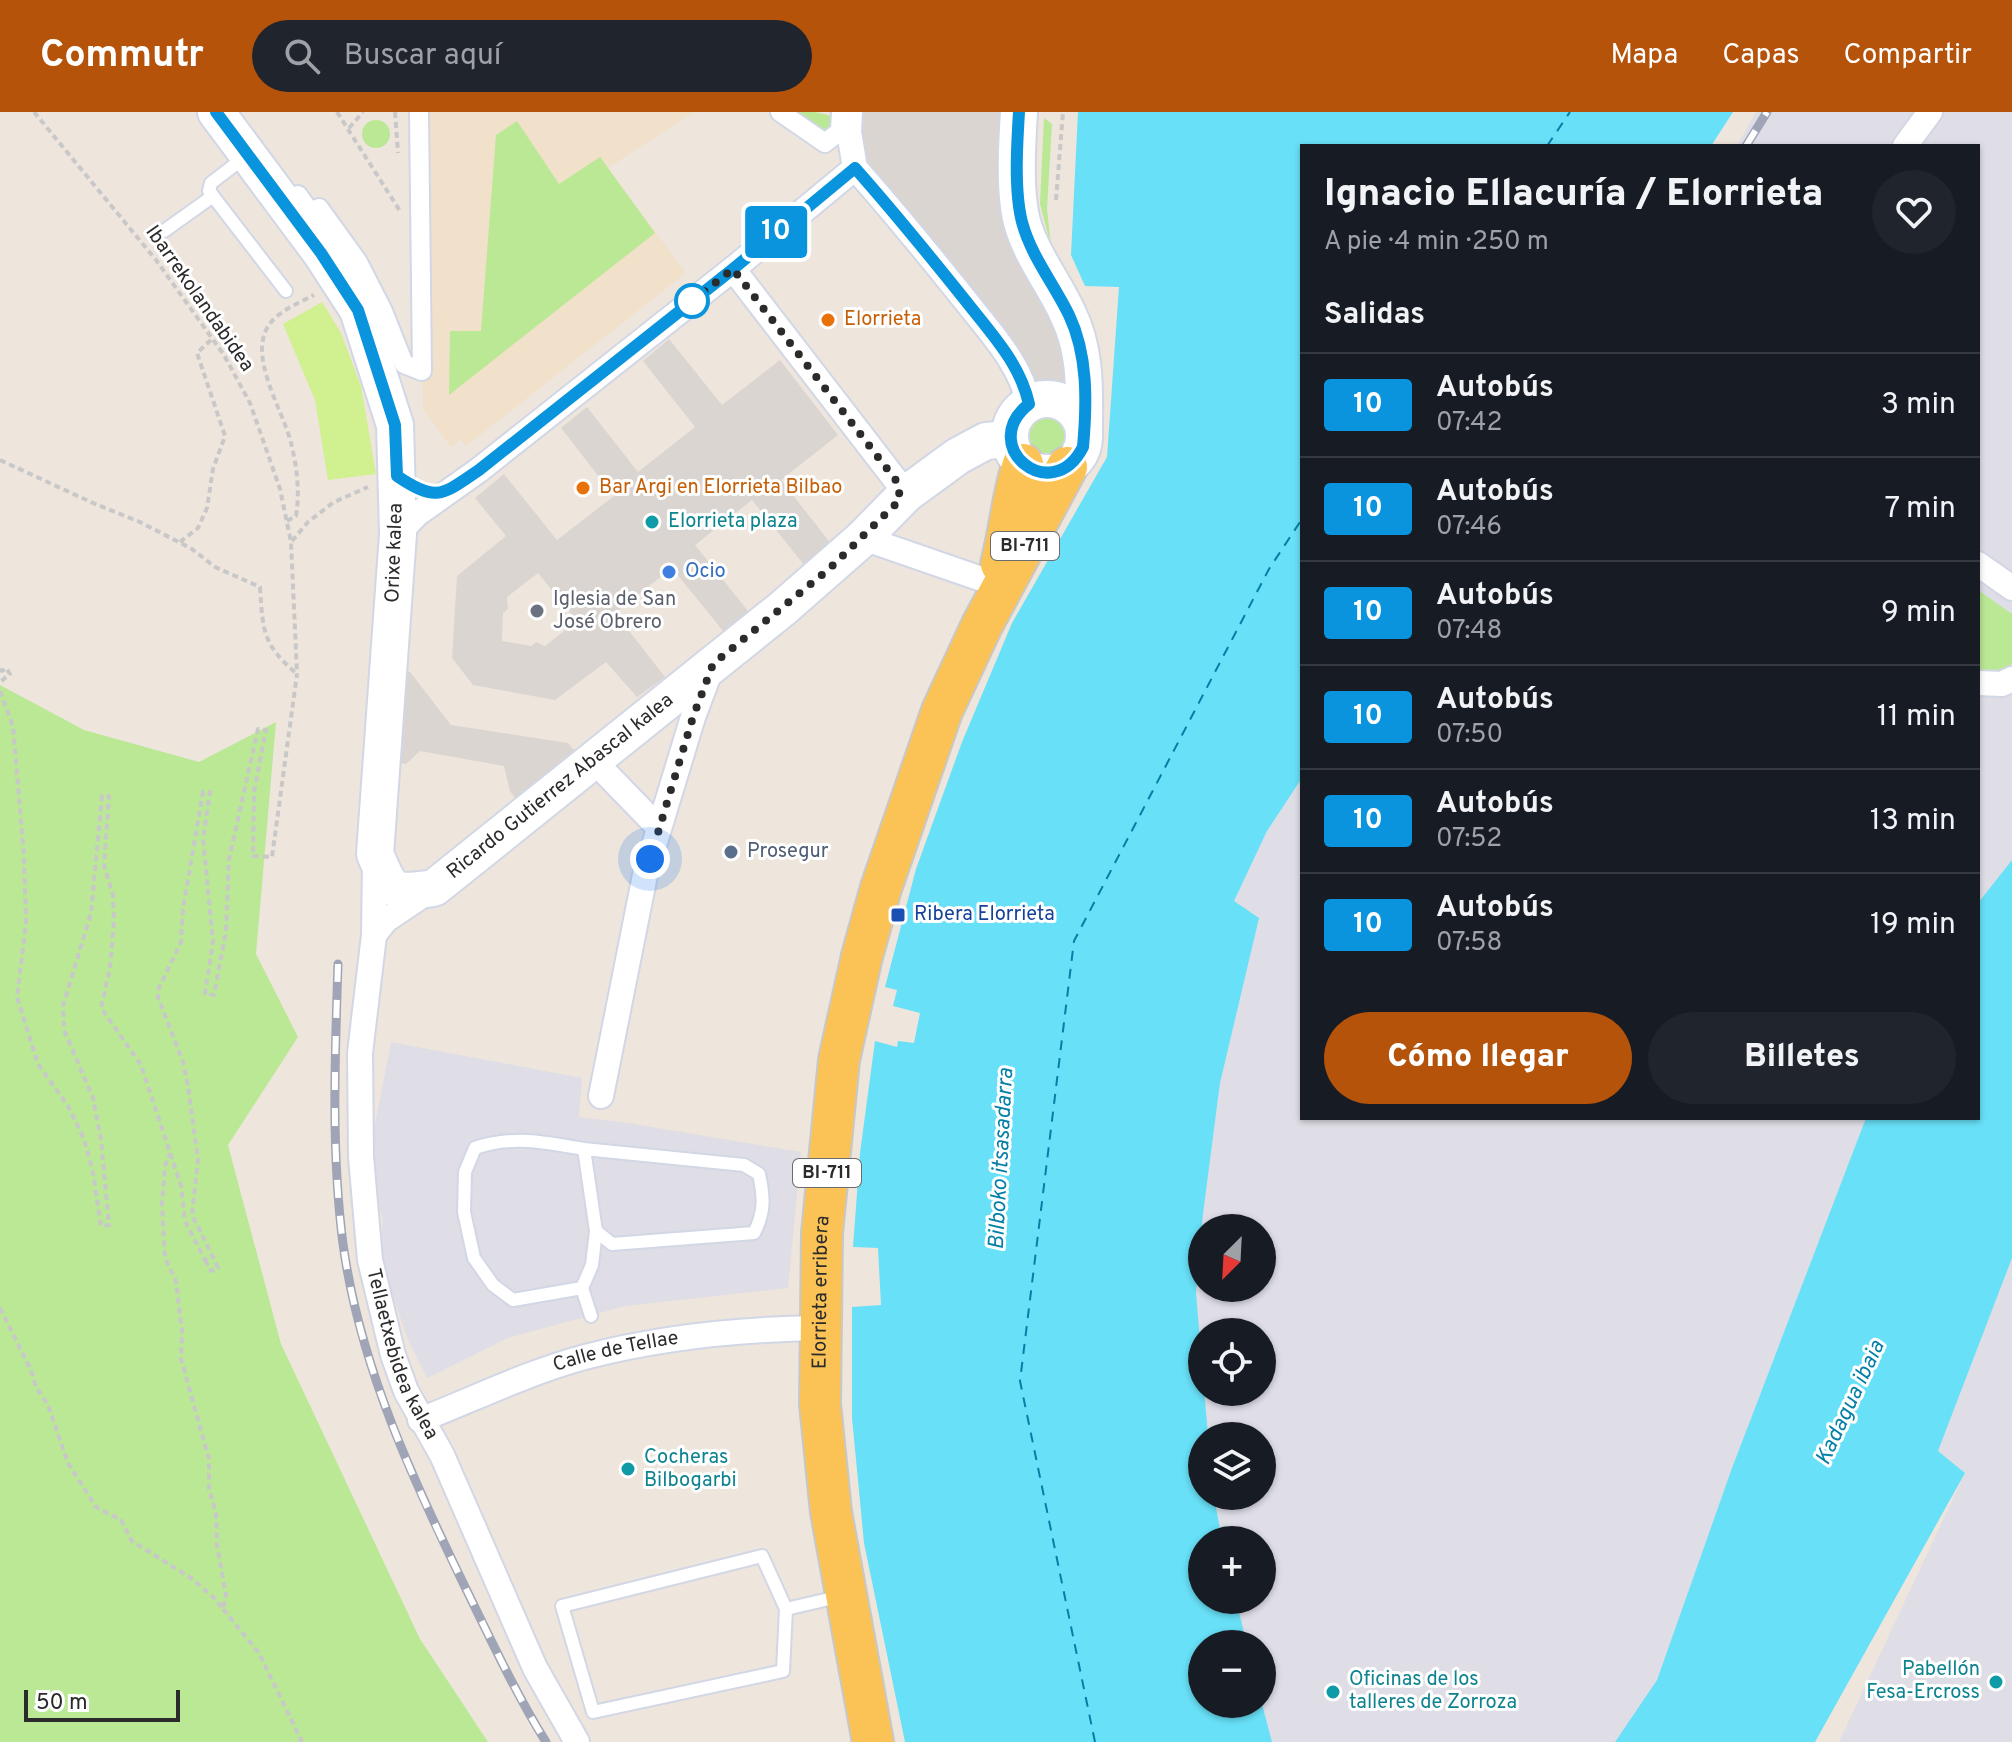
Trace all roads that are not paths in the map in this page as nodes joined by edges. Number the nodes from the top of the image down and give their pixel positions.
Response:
1 (216, 112) edge
2 (237, 112) edge
3 (419, 112) edge
4 (780, 112) edge
5 (841, 112) edge
6 (850, 112) edge
7 (1019, 112) edge
8 (1930, 112) edge
9 (1906, 144) edge
10 (248, 155) junction
11 (855, 168) junction
12 (213, 196) junction
13 (164, 231) dead end
14 (733, 269) junction
15 (286, 291) dead end
16 (1029, 404) junction
17 (1076, 450) junction
18 (1016, 451) junction
19 (385, 481) junction
20 (446, 492) junction
21 (900, 500) junction
22 (398, 534) junction
23 (863, 538) junction
24 (1980, 565) edge
25 (996, 584) junction
26 (2012, 588) edge
27 (982, 625) junction
28 (2012, 679) edge
29 (1980, 683) edge
30 (680, 709) junction
31 (593, 760) junction
32 (658, 827) junction
33 (375, 854) junction
34 (434, 888) junction
35 (374, 935) junction
36 (601, 1096) dead end
37 (584, 1149) junction
38 (596, 1231) junction
39 (582, 1288) junction
40 (591, 1316) dead end
41 (821, 1328) junction
42 (420, 1420) junction
43 (845, 1595) junction
44 (786, 1609) junction
45 (577, 1742) edge
46 (873, 1742) edge

1 - 10 main road, Orixe kalea
2 - 3 street
4 - 5 street
6 - 11 street
7 - 17 main road
8 - 9 street
10 - 12 lane
10 - 19 main road, Orixe kalea
11 - 14 street
11 - 16 street
12 - 13 lane
12 - 15 lane
14 - 20 street
14 - 21 street
16 - 17 main road
16 - 18 main road
17 - 18 main road
17 - 27 main road, BI-711
18 - 21 main road, Ricardo Gutierrez Abascal kalea
18 - 25 main road, BI-711
19 - 20 street
19 - 22 main road, Orixe kalea
20 - 22 street
21 - 23 main road, Ricardo Gutierrez Abascal kalea
22 - 33 main road, Orixe kalea
23 - 25 street
23 - 30 main road, Ricardo Gutierrez Abascal kalea
24 - 26 street
25 - 27 main road, BI-711
27 - 41 main road, Elorrieta erribera / BI-711
28 - 29 street
30 - 31 main road, Ricardo Gutierrez Abascal kalea
30 - 32 street
31 - 32 street
31 - 34 main road, Ricardo Gutierrez Abascal kalea
32 - 36 street
33 - 34 main road
33 - 35 street, Orixe kalea
34 - 35 street, Ricardo Gutierrez Abascal kalea
35 - 42 street, Tellaetxebidea kalea
37 - 38 lane
37 - 38 lane
37 - 39 lane
38 - 39 lane
39 - 40 lane
41 - 42 street, Calle de Tellae
41 - 43 main road, Elorrieta erribera / BI-711
42 - 45 street, Tellaetxebidea kalea
43 - 44 lane
43 - 46 main road, Elorrieta erribera / BI-711
44 - 44 lane

